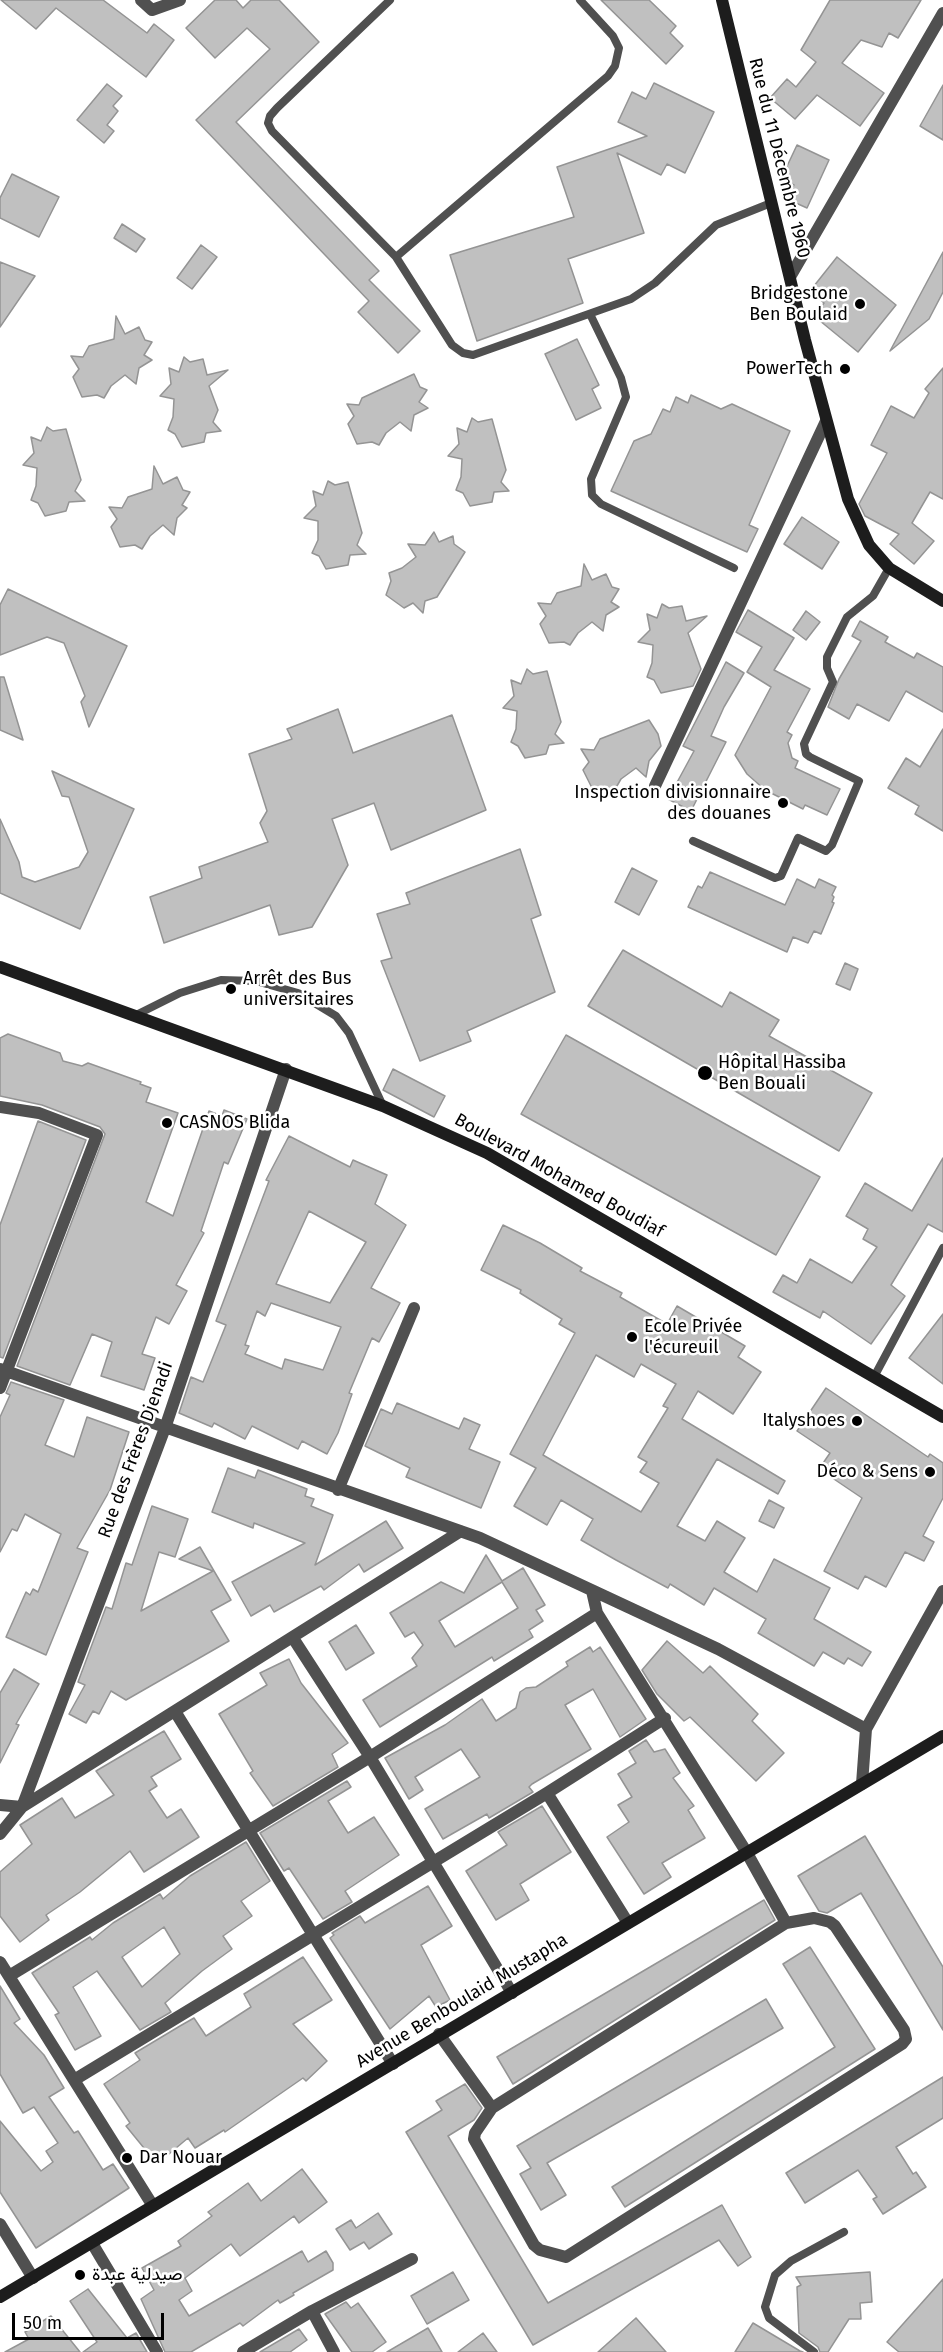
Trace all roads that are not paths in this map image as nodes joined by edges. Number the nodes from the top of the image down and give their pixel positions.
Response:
1 (141, 0) edge
2 (180, 0) edge
3 (390, 0) edge
4 (580, 0) edge
5 (722, 0) edge
6 (943, 13) edge
7 (771, 203) junction
8 (396, 256) junction
9 (790, 277) junction
10 (590, 314) junction
11 (826, 421) junction
12 (734, 568) dead end
13 (889, 568) junction
14 (943, 601) edge
15 (655, 786) dead end
16 (693, 841) dead end
17 (0, 968) edge
18 (134, 1016) junction
19 (286, 1070) junction
20 (383, 1106) junction
21 (0, 1107) edge
22 (943, 1248) edge
23 (414, 1308) dead end
24 (4, 1370) edge
25 (874, 1377) junction
26 (0, 1388) edge
27 (943, 1417) edge
28 (165, 1428) junction
29 (339, 1490) junction
30 (461, 1531) junction
31 (592, 1591) junction
32 (943, 1591) edge
33 (597, 1613) junction
34 (293, 1638) junction
35 (176, 1713) junction
36 (665, 1718) junction
37 (866, 1729) junction
38 (943, 1736) edge
39 (370, 1756) junction
40 (862, 1784) junction
41 (548, 1792) junction
42 (0, 1805) edge
43 (22, 1808) junction
44 (248, 1830) junction
45 (0, 1834) edge
46 (747, 1853) junction
47 (434, 1861) junction
48 (628, 1923) junction
49 (786, 1923) junction
50 (313, 1934) junction
51 (0, 1962) edge
52 (9, 1976) junction
53 (512, 1993) junction
54 (439, 2034) junction
55 (393, 2064) junction
56 (74, 2080) junction
57 (492, 2108) junction
58 (153, 2206) junction
59 (0, 2224) edge
60 (844, 2232) dead end
61 (92, 2242) junction
62 (412, 2259) dead end
63 (33, 2278) junction
64 (0, 2297) edge
65 (312, 2311) junction
66 (157, 2352) edge
67 (243, 2352) edge
68 (334, 2352) edge
69 (814, 2352) edge

1 - 2 street
3 - 8 lane
4 - 8 lane
5 - 7 main road, Rue du 11 Décembre 1960
6 - 9 street
7 - 9 main road, Rue du 11 Décembre 1960
7 - 10 lane
8 - 10 lane
9 - 11 main road, Rue du 11 Décembre 1960
10 - 12 lane
11 - 13 main road, Rue du 11 Décembre 1960
11 - 15 street
13 - 14 main road, Rue du 11 Décembre 1960
13 - 16 lane
17 - 18 main road, Boulevard Mohamed Boudiaf
18 - 19 main road, Boulevard Mohamed Boudiaf
18 - 20 lane
19 - 20 main road, Boulevard Mohamed Boudiaf
19 - 28 street, Rue des Frères Djenadi
20 - 25 main road, Boulevard Mohamed Boudiaf
21 - 24 street
22 - 25 lane
23 - 29 street
24 - 26 street
24 - 28 street
25 - 27 main road, Boulevard Mohamed Boudiaf
28 - 29 street
28 - 43 street, Rue des Frères Djenadi
29 - 30 street
30 - 31 street
30 - 34 street
31 - 33 street
31 - 37 street
32 - 37 street
33 - 36 street
33 - 39 street
34 - 35 street
34 - 39 street
35 - 43 street
35 - 44 street
36 - 41 street
36 - 46 street
37 - 40 street
38 - 40 main road, Avenue Benboulaid Mustapha
39 - 44 street
39 - 47 street
40 - 46 main road, Avenue Benboulaid Mustapha
41 - 47 street
41 - 48 street
42 - 43 street
43 - 45 street, Rue des Frères Djenadi
44 - 50 street
44 - 52 street
46 - 48 main road, Avenue Benboulaid Mustapha
46 - 49 street
47 - 50 street
47 - 53 street
48 - 53 main road, Avenue Benboulaid Mustapha
49 - 57 street
49 - 57 street
50 - 55 street
50 - 56 street
51 - 52 street
52 - 56 street
53 - 54 main road, Avenue Benboulaid Mustapha
54 - 55 main road, Avenue Benboulaid Mustapha
54 - 57 street
55 - 58 main road, Avenue Benboulaid Mustapha
56 - 58 street
58 - 61 main road, Avenue Benboulaid Mustapha
59 - 63 street
60 - 69 lane
61 - 63 main road, Avenue Benboulaid Mustapha
61 - 66 street
62 - 65 street
63 - 64 main road, Avenue Benboulaid Mustapha
65 - 67 street
65 - 68 street

